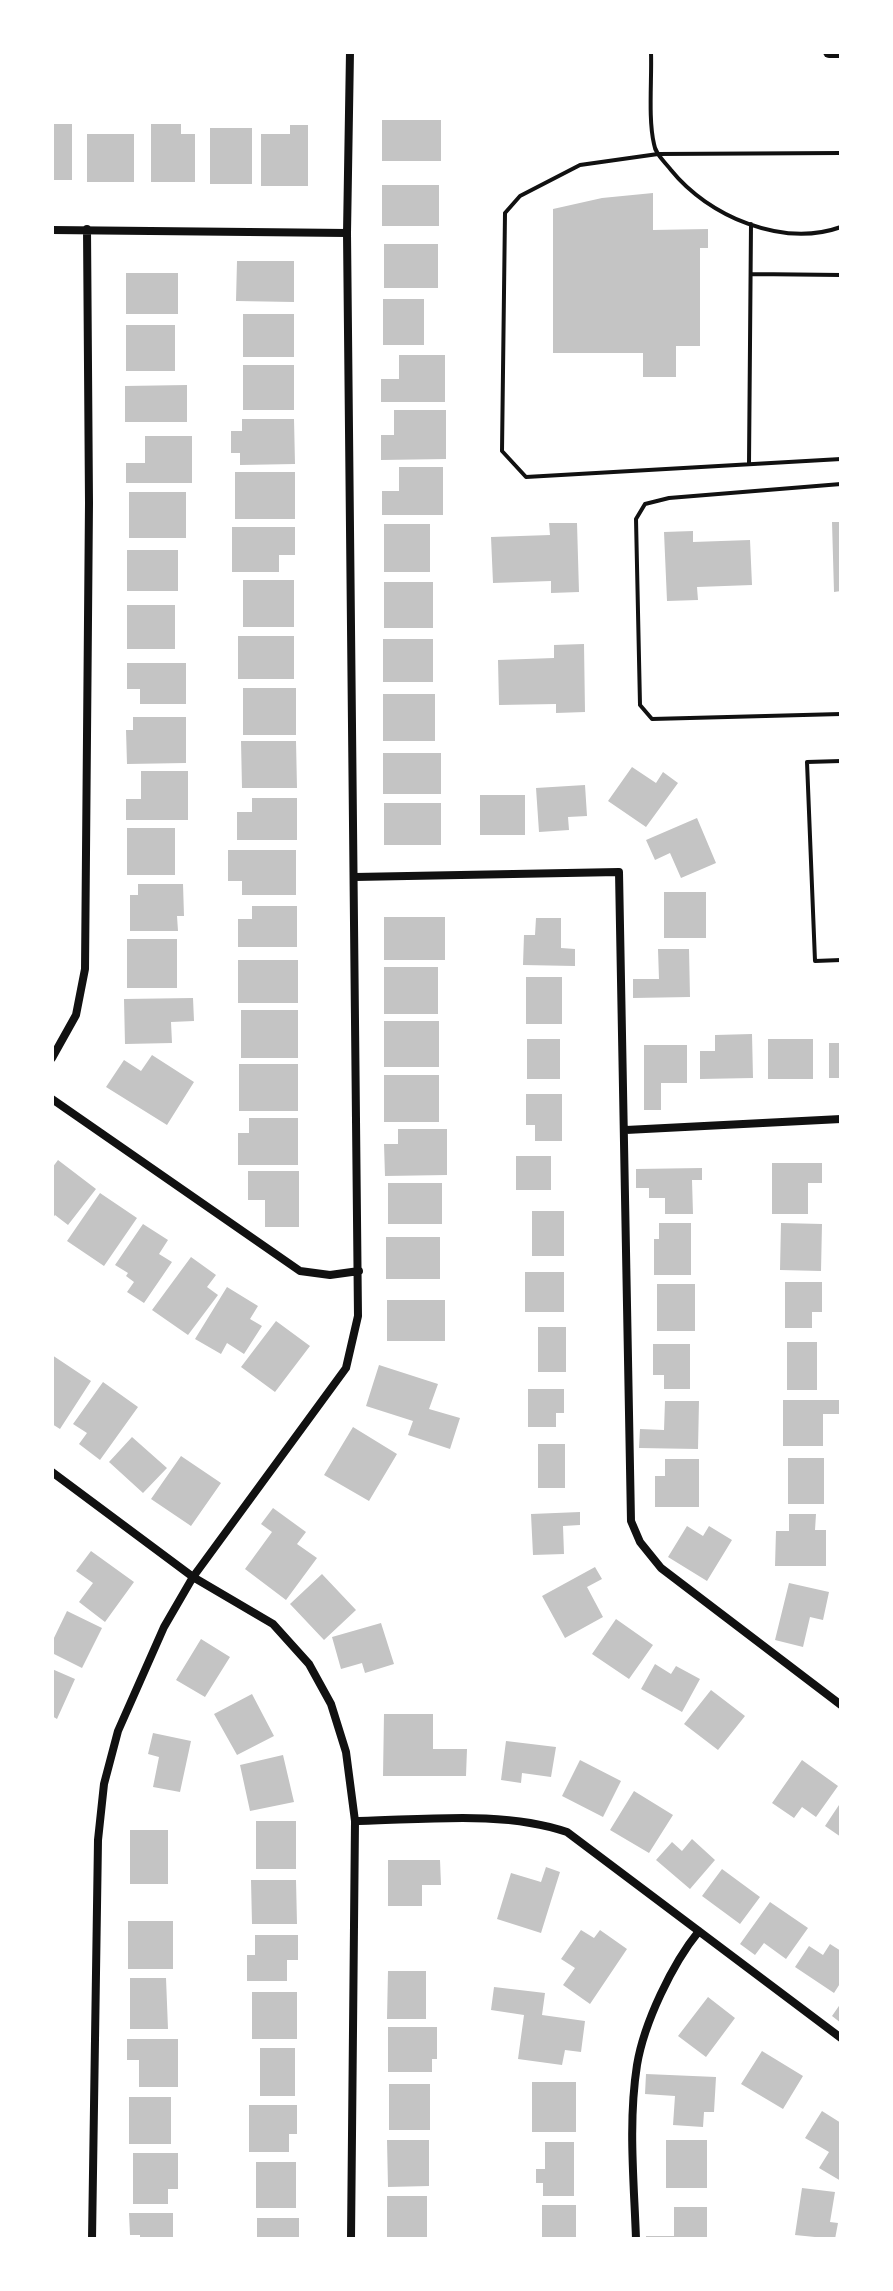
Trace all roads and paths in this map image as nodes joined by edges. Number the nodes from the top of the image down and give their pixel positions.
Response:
1 (350, 52) edge
2 (651, 52) edge
3 (829, 52) edge
4 (841, 52) edge
5 (841, 153) edge
6 (658, 154) junction
7 (751, 224) junction
8 (841, 227) edge
9 (87, 229) junction
10 (52, 230) edge
11 (347, 233) junction
12 (751, 274) junction
13 (841, 275) edge
14 (841, 459) edge
15 (749, 464) junction
16 (841, 484) edge
17 (841, 714) edge
18 (841, 761) edge
19 (355, 877) junction
20 (841, 960) edge
21 (52, 1058) edge
22 (52, 1099) edge
23 (841, 1119) edge
24 (626, 1130) junction
25 (359, 1271) junction
26 (52, 1472) edge
27 (193, 1577) junction
28 (839, 1700) edge
29 (355, 1821) junction
30 (699, 1931) junction
31 (841, 2038) edge
32 (92, 2239) edge
33 (351, 2239) edge
34 (636, 2239) edge

1 - 11 street
2 - 6 lane
3 - 4 main road
5 - 6 lane
6 - 7 lane
6 - 15 lane
7 - 8 lane
7 - 12 lane
9 - 10 street
9 - 11 street
9 - 21 street
11 - 19 street
12 - 13 lane
12 - 15 lane
14 - 15 lane
16 - 17 lane
18 - 20 lane
19 - 24 street
19 - 25 street
22 - 25 street
23 - 24 street
24 - 28 street
25 - 27 street
26 - 27 street
27 - 29 street
27 - 32 street
29 - 30 street
29 - 33 street
30 - 31 street
30 - 34 street

